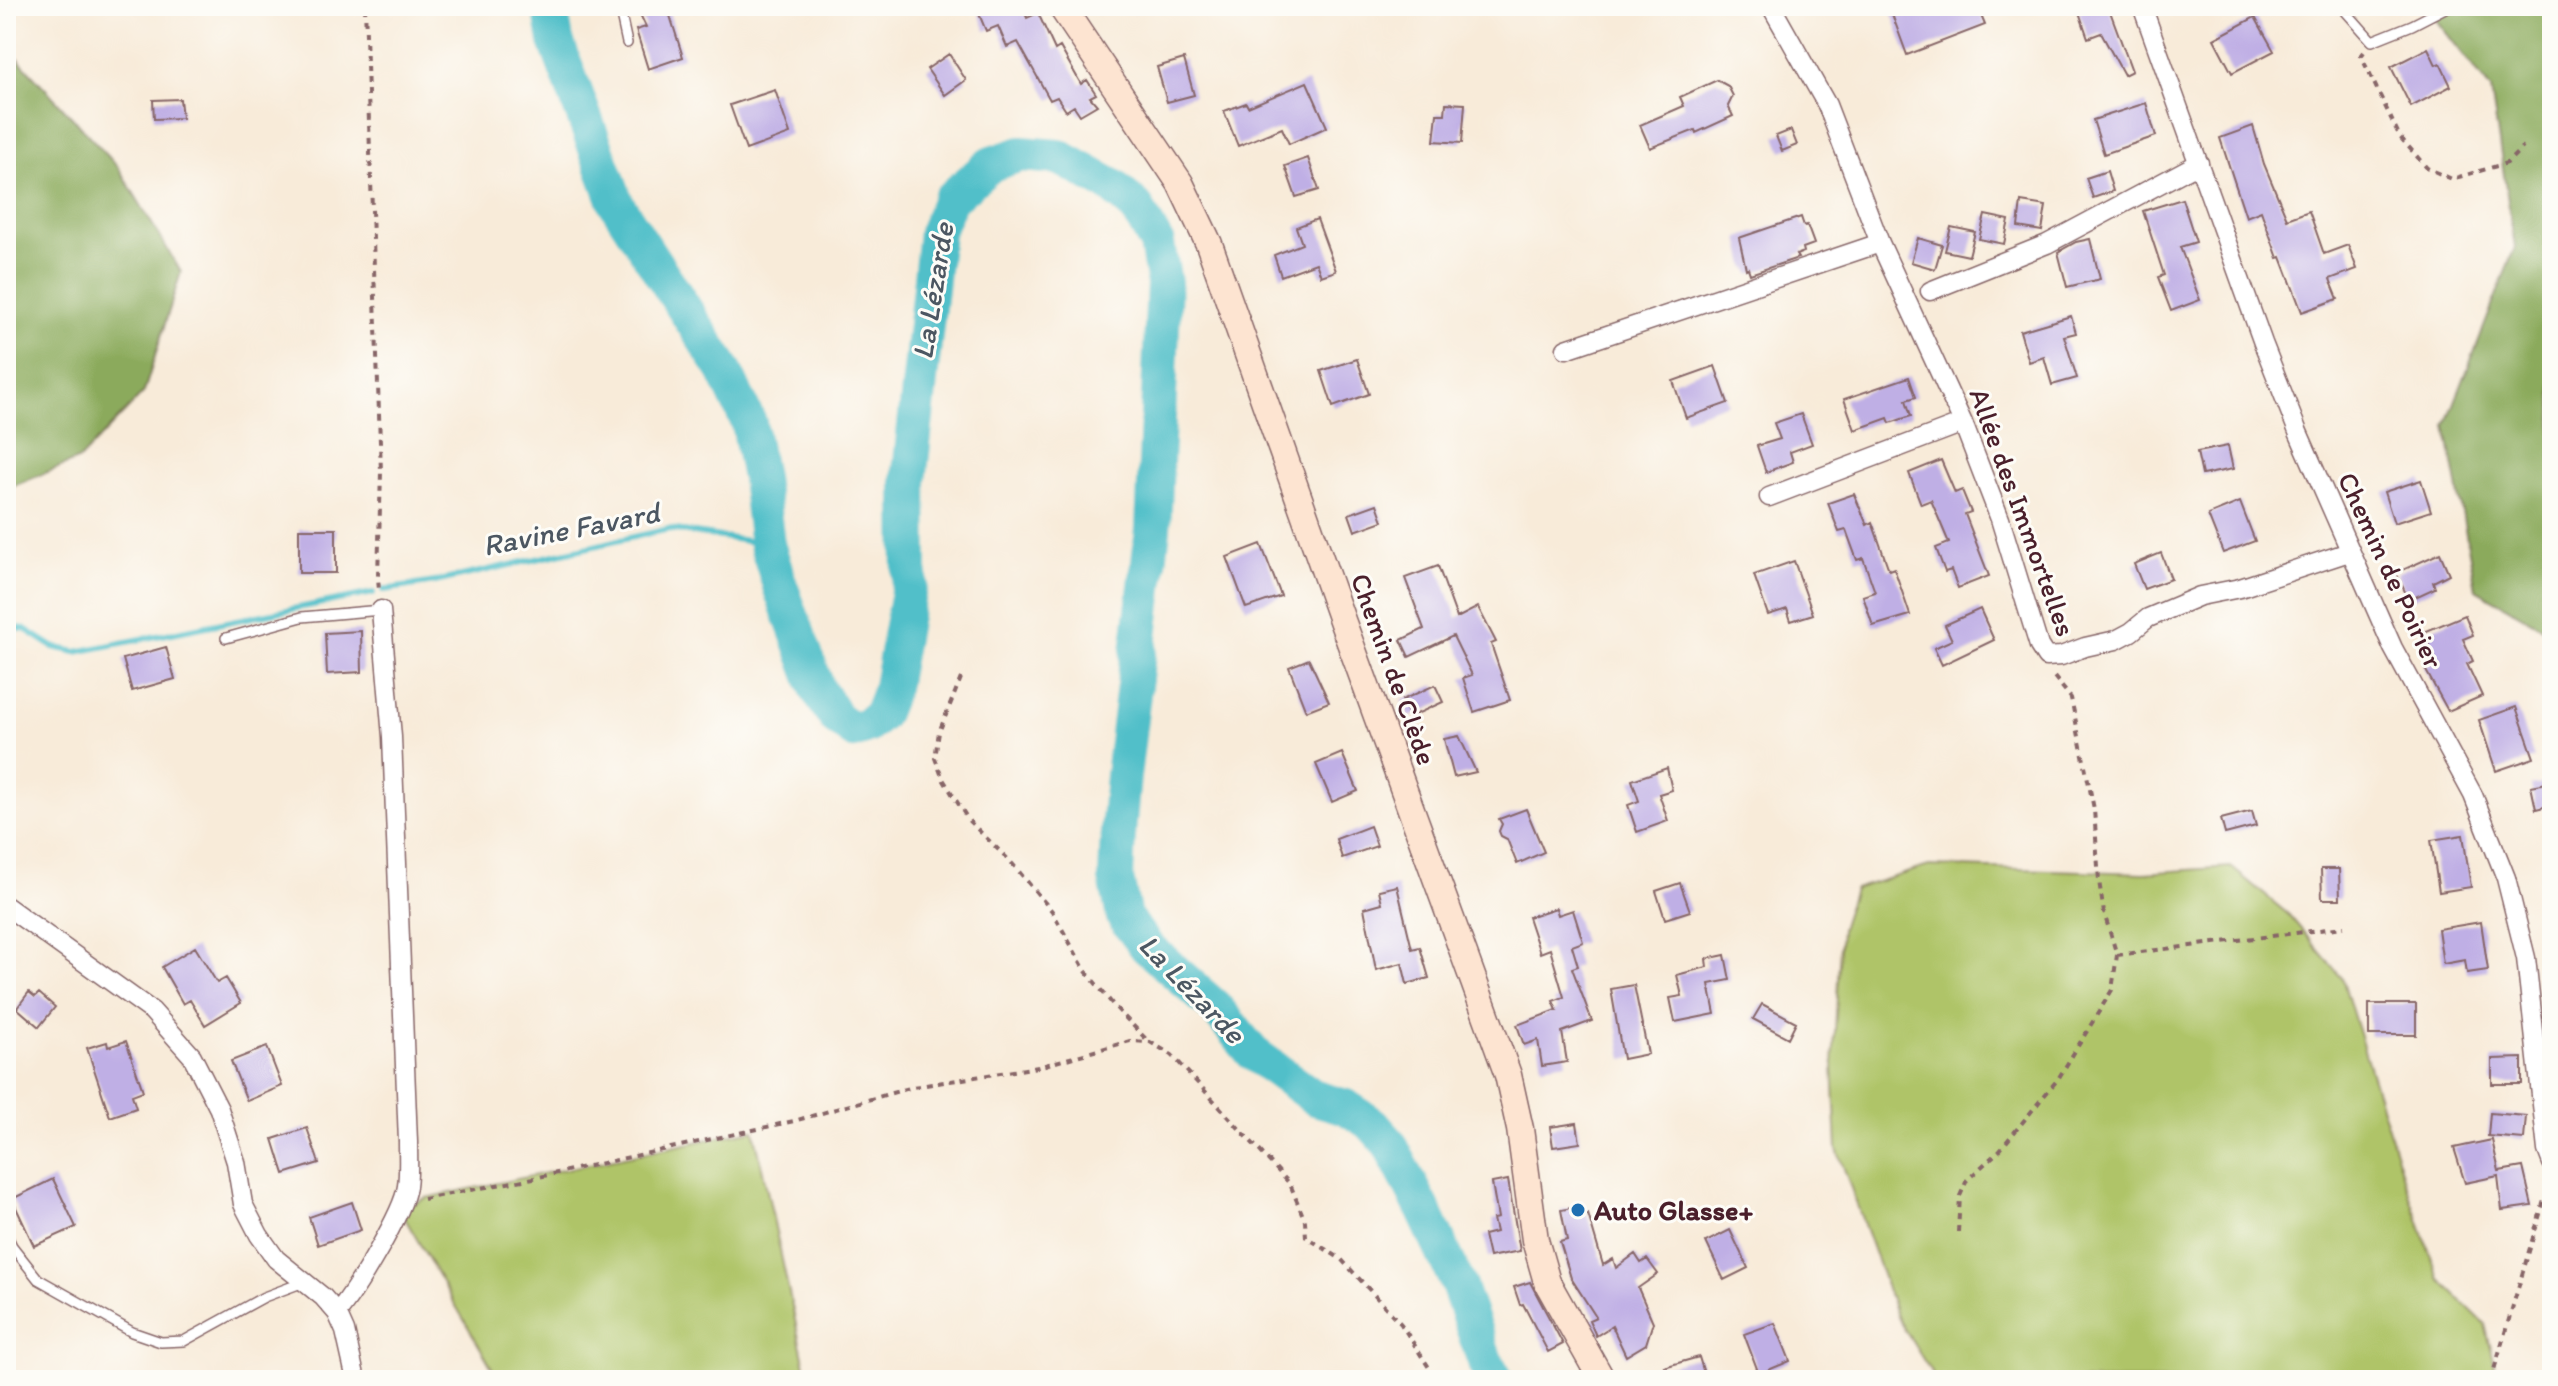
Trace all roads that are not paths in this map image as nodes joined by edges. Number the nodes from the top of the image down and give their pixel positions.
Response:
1 (619, 6) edge
2 (1061, 6) edge
3 (1771, 6) edge
4 (2142, 6) edge
5 (2341, 6) edge
6 (2449, 6) edge
7 (627, 43) dead end
8 (2199, 163) junction
9 (1880, 243) junction
10 (1930, 291) dead end
11 (1566, 349) dead end
12 (1963, 423) junction
13 (1769, 497) dead end
14 (2349, 552) junction
15 (381, 610) joint
16 (226, 638) dead end
17 (6, 906) edge
18 (2552, 1163) edge
19 (6, 1234) edge
20 (304, 1282) junction
21 (337, 1313) junction
22 (356, 1380) edge
23 (1602, 1380) edge

1 - 7 lane
2 - 23 main road, Chemin de Clède
3 - 9 street, Allée des Immortelles
4 - 8 street, Chemin de Poirier
5 - 6 lane
8 - 10 street
8 - 14 street, Chemin de Poirier
9 - 11 street
9 - 12 street, Allée des Immortelles
12 - 13 street
12 - 14 street, Allée des Immortelles
14 - 18 street, Chemin de Poirier
15 - 16 lane
15 - 21 street
17 - 20 street
19 - 20 lane
20 - 21 street
21 - 22 street

